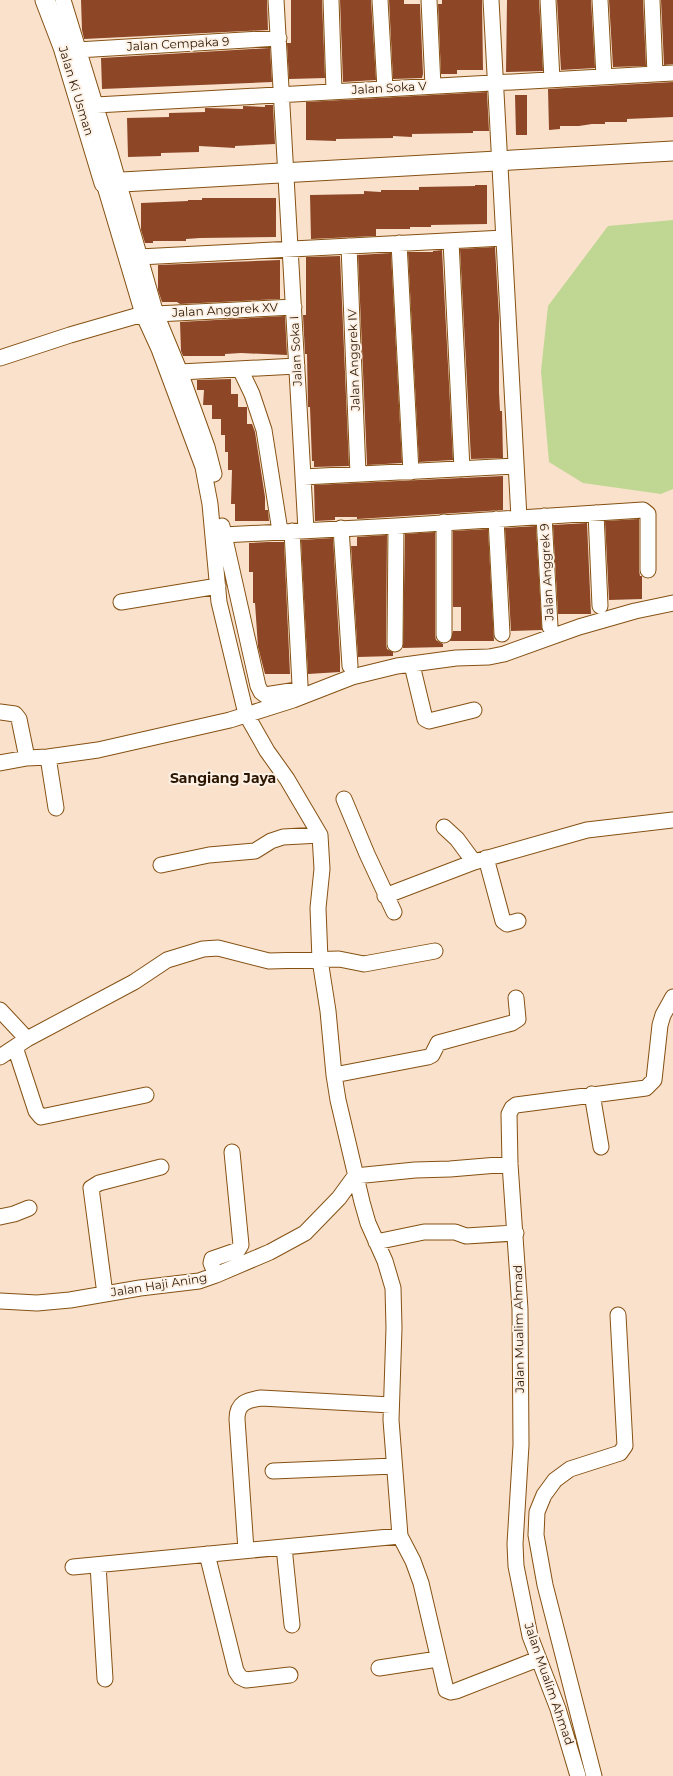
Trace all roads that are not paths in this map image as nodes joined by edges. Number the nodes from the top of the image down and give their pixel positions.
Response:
1 (45, 0) edge
2 (63, 0) edge
3 (276, 0) edge
4 (331, 0) edge
5 (380, 0) edge
6 (429, 0) edge
7 (491, 0) edge
8 (548, 0) edge
9 (600, 0) edge
10 (652, 0) edge
11 (279, 38) junction
12 (77, 50) junction
13 (673, 73) edge
14 (655, 74) junction
15 (604, 77) junction
16 (552, 80) junction
17 (495, 83) junction
18 (433, 86) junction
19 (385, 89) junction
20 (334, 91) junction
21 (282, 94) junction
22 (96, 106) junction
23 (673, 151) edge
24 (499, 161) junction
25 (286, 172) junction
26 (111, 182) junction
27 (504, 238) junction
28 (451, 241) junction
29 (399, 243) junction
30 (349, 246) junction
31 (290, 249) junction
32 (139, 257) junction
33 (294, 307) junction
34 (150, 314) junction
35 (0, 358) edge
36 (297, 366) junction
37 (240, 369) junction
38 (180, 372) junction
39 (516, 466) junction
40 (462, 469) junction
41 (411, 472) junction
42 (358, 474) junction
43 (303, 477) junction
44 (596, 513) junction
45 (544, 516) junction
46 (519, 518) junction
47 (496, 519) junction
48 (444, 522) junction
49 (396, 526) junction
50 (341, 528) junction
51 (293, 531) junction
52 (222, 535) junction
53 (648, 570) dead end
54 (218, 586) junction
55 (121, 602) dead end
56 (673, 603) edge
57 (600, 606) dead end
58 (550, 627) dead end
59 (502, 634) dead end
60 (444, 635) dead end
61 (395, 644) dead end
62 (412, 665) junction
63 (350, 666) dead end
64 (474, 710) dead end
65 (0, 712) edge
66 (246, 714) junction
67 (48, 757) junction
68 (27, 758) junction
69 (0, 763) edge
70 (344, 799) dead end
71 (56, 808) dead end
72 (673, 820) edge
73 (444, 827) dead end
74 (320, 835) junction
75 (480, 860) junction
76 (161, 865) dead end
77 (385, 896) junction
78 (394, 912) dead end
79 (518, 921) dead end
80 (435, 951) dead end
81 (320, 960) junction
82 (516, 998) dead end
83 (671, 1005) edge
84 (0, 1010) edge
85 (21, 1043) junction
86 (0, 1058) edge
87 (334, 1075) junction
88 (592, 1094) junction
89 (146, 1095) dead end
90 (601, 1146) dead end
91 (232, 1152) dead end
92 (510, 1164) junction
93 (161, 1168) dead end
94 (356, 1176) junction
95 (29, 1208) dead end
96 (0, 1217) edge
97 (516, 1233) junction
98 (376, 1242) junction
99 (216, 1276) junction
100 (105, 1294) junction
101 (0, 1301) edge
102 (618, 1316) dead end
103 (391, 1405) junction
104 (394, 1466) junction
105 (273, 1471) dead end
106 (400, 1536) junction
107 (284, 1547) junction
108 (246, 1550) junction
109 (208, 1554) junction
110 (98, 1565) junction
111 (73, 1567) dead end
112 (292, 1625) dead end
113 (438, 1659) junction
114 (538, 1659) junction
115 (379, 1668) dead end
116 (290, 1675) dead end
117 (105, 1679) dead end
118 (578, 1776) edge
119 (594, 1776) edge

1 - 26 street, Jalan Ki Usman
2 - 12 street
3 - 11 street, Jalan Soka I
4 - 20 street
5 - 19 street
6 - 18 street
7 - 17 street
8 - 16 street
9 - 15 street
10 - 14 street
11 - 12 street, Jalan Cempaka 9
11 - 21 street, Jalan Soka I
12 - 22 street
13 - 14 street, Jalan Soka V
14 - 15 street, Jalan Soka V
15 - 16 street, Jalan Soka V
16 - 17 street, Jalan Soka V
17 - 18 street, Jalan Soka V
17 - 24 street
18 - 19 street, Jalan Soka V
19 - 20 street, Jalan Soka V
20 - 21 street, Jalan Soka V
21 - 22 street, Jalan Soka V
21 - 25 street, Jalan Soka I
22 - 26 street
23 - 24 street
24 - 25 street
24 - 27 street
25 - 26 street
25 - 31 street, Jalan Soka I
26 - 32 street
26 - 34 street
27 - 28 street
27 - 39 street
28 - 29 street
28 - 40 street
29 - 30 street
29 - 41 street
30 - 31 street
30 - 42 street, Jalan Anggrek IV
31 - 32 street
31 - 33 street, Jalan Soka I
32 - 34 street
33 - 34 street, Jalan Anggrek XV
33 - 36 street, Jalan Soka I
34 - 35 street, Jalan Anggrek XV
34 - 38 street
34 - 54 street
36 - 37 street
36 - 43 street, Jalan Soka I
37 - 38 street
37 - 51 street
38 - 52 street
39 - 40 street
39 - 46 street
40 - 41 street
41 - 42 street
42 - 43 street
43 - 51 street, Jalan Soka I
44 - 45 street
44 - 53 street
44 - 57 street
45 - 46 street
45 - 58 street, Jalan Anggrek 9
46 - 47 street
47 - 48 street
47 - 59 street
48 - 49 street
48 - 60 street
49 - 50 street
49 - 61 street
50 - 51 street
50 - 63 street
51 - 52 street
51 - 52 street
54 - 55 street
54 - 66 street
56 - 62 street
62 - 64 street
62 - 66 street
65 - 68 street
66 - 67 street
66 - 74 street
67 - 68 street
67 - 71 street
68 - 69 street
70 - 77 street
72 - 75 street
73 - 75 street
74 - 76 street
74 - 81 street
75 - 77 street
75 - 79 street
77 - 78 street
80 - 81 street
81 - 85 street
81 - 87 street
82 - 87 street
83 - 88 street, Jalan Mualim Ahmad
84 - 85 street
85 - 86 street
85 - 89 street
87 - 94 street
88 - 90 street
88 - 92 street, Jalan Mualim Ahmad
91 - 99 street
92 - 94 street
92 - 97 street, Jalan Mualim Ahmad
93 - 100 street
94 - 98 street
94 - 99 street, Jalan Haji Aning
95 - 96 street
97 - 98 street
97 - 114 street, Jalan Mualim Ahmad
98 - 103 street
99 - 100 street, Jalan Haji Aning
100 - 101 street, Jalan Haji Aning
102 - 119 street
103 - 104 street
103 - 108 street
104 - 105 street
104 - 106 street
106 - 107 street
106 - 113 street
107 - 108 street
107 - 112 street
108 - 109 street
109 - 110 street
109 - 116 street
110 - 111 street
110 - 117 street
113 - 114 street
113 - 115 street
114 - 118 street, Jalan Mualim Ahmad

